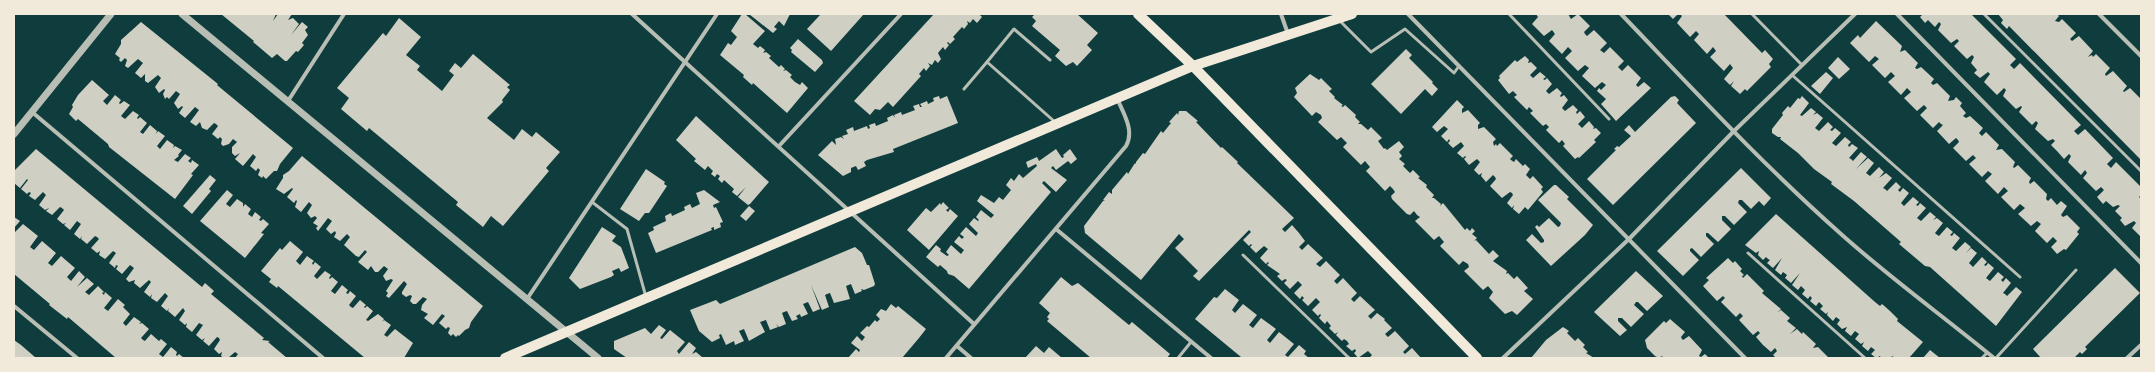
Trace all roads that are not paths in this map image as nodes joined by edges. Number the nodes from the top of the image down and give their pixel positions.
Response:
1 (111, 14) edge
2 (182, 14) edge
3 (344, 14) edge
4 (632, 14) edge
5 (717, 14) edge
6 (901, 14) edge
7 (1138, 14) edge
8 (1281, 14) edge
9 (1352, 14) edge
10 (1408, 14) edge
11 (1509, 14) edge
12 (1621, 14) edge
13 (1752, 14) edge
14 (1855, 14) edge
15 (1897, 14) edge
16 (1984, 14) edge
17 (2099, 14) edge
18 (1337, 18) junction
19 (1288, 34) junction
20 (2141, 56) edge
21 (1050, 60) dead end
22 (987, 62) junction
23 (685, 63) junction
24 (1802, 65) junction
25 (1193, 66) junction
26 (1459, 66) junction
27 (1792, 75) junction
28 (964, 89) dead end
29 (1116, 98) junction
30 (288, 101) junction
31 (32, 112) junction
32 (1609, 119) dead end
33 (1056, 124) junction
34 (1734, 131) junction
35 (14, 134) edge
36 (779, 146) junction
37 (2141, 171) edge
38 (592, 202) junction
39 (850, 212) junction
40 (1056, 229) junction
41 (1629, 239) junction
42 (1748, 253) dead end
43 (1243, 256) dead end
44 (2141, 263) edge
45 (2076, 270) dead end
46 (2020, 278) dead end
47 (646, 297) junction
48 (527, 299) junction
49 (14, 306) edge
50 (974, 324) junction
51 (566, 331) junction
52 (1192, 342) junction
53 (2141, 345) edge
54 (956, 346) junction
55 (1987, 352) junction
56 (77, 358) edge
57 (323, 358) edge
58 (505, 358) edge
59 (598, 358) edge
60 (946, 358) edge
61 (971, 358) edge
62 (1178, 358) edge
63 (1211, 358) edge
64 (1349, 358) edge
65 (1477, 358) edge
66 (1503, 358) edge
67 (1745, 358) edge
68 (1865, 358) edge
69 (1982, 358) edge
70 (1995, 358) edge
71 (2127, 358) edge

1 - 31 street
2 - 30 street
3 - 30 street
4 - 23 street
5 - 23 street
6 - 36 street
7 - 25 main road
8 - 19 street
9 - 18 main road
10 - 26 street
11 - 32 lane
12 - 34 street
13 - 24 lane
14 - 24 street
15 - 44 street
16 - 37 lane
17 - 20 street
18 - 19 main road
18 - 26 lane
19 - 25 main road
21 - 22 lane
22 - 28 lane
22 - 33 lane
23 - 36 street
23 - 38 street
24 - 27 street
25 - 29 main road
25 - 65 main road
26 - 41 street
27 - 34 street
27 - 46 lane
29 - 33 main road
29 - 40 street
30 - 48 street
31 - 35 street
31 - 57 street
33 - 39 main road
34 - 41 street
34 - 55 street
36 - 39 street
38 - 47 lane
38 - 48 street
39 - 47 main road
39 - 50 street
40 - 50 street
40 - 52 street
41 - 66 street
41 - 67 street
42 - 68 lane
43 - 64 lane
45 - 70 lane
47 - 51 main road
48 - 51 street
49 - 56 street
50 - 54 street
51 - 58 main road
51 - 59 street
52 - 62 lane
52 - 63 street
53 - 71 street
54 - 60 street
54 - 61 street
55 - 69 lane
55 - 70 street

